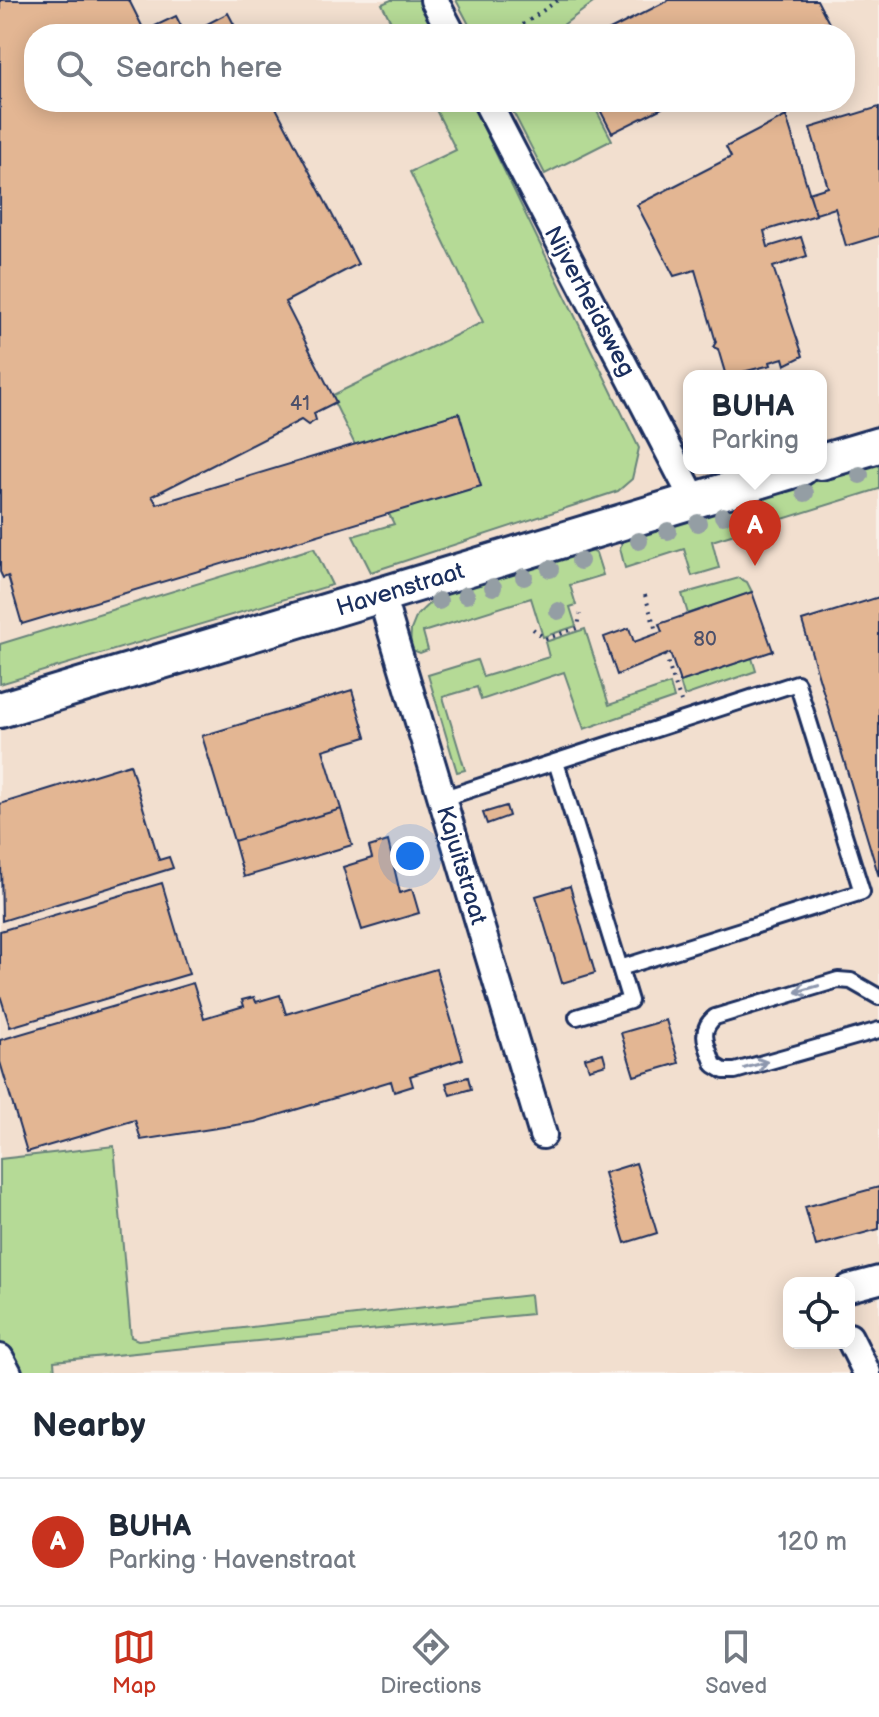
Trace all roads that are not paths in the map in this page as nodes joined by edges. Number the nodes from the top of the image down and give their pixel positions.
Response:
1 (434, 0) edge
2 (447, 24) edge
3 (492, 112) edge
4 (879, 445) edge
5 (827, 460) edge
6 (781, 474) edge
7 (694, 500) junction
8 (381, 595) junction
9 (0, 710) edge
10 (556, 762) junction
11 (441, 799) junction
12 (620, 968) junction
13 (879, 997) edge
14 (577, 1017) dead end
15 (879, 1030) edge
16 (543, 1135) dead end
17 (879, 1280) edge
18 (855, 1286) edge
19 (855, 1349) edge
20 (0, 1358) edge
21 (8, 1373) edge
22 (867, 1373) edge

1 - 2 street
3 - 7 street, Nijverheidsweg
4 - 5 street
6 - 7 street, Havenstraat
7 - 8 street, Havenstraat
8 - 9 street, Havenstraat
8 - 11 street, Kajuitstraat
10 - 11 lane
10 - 12 lane
10 - 12 lane
11 - 16 street, Kajuitstraat
12 - 14 lane
13 -> 15 lane
17 - 18 street
19 - 22 street
20 - 21 street

